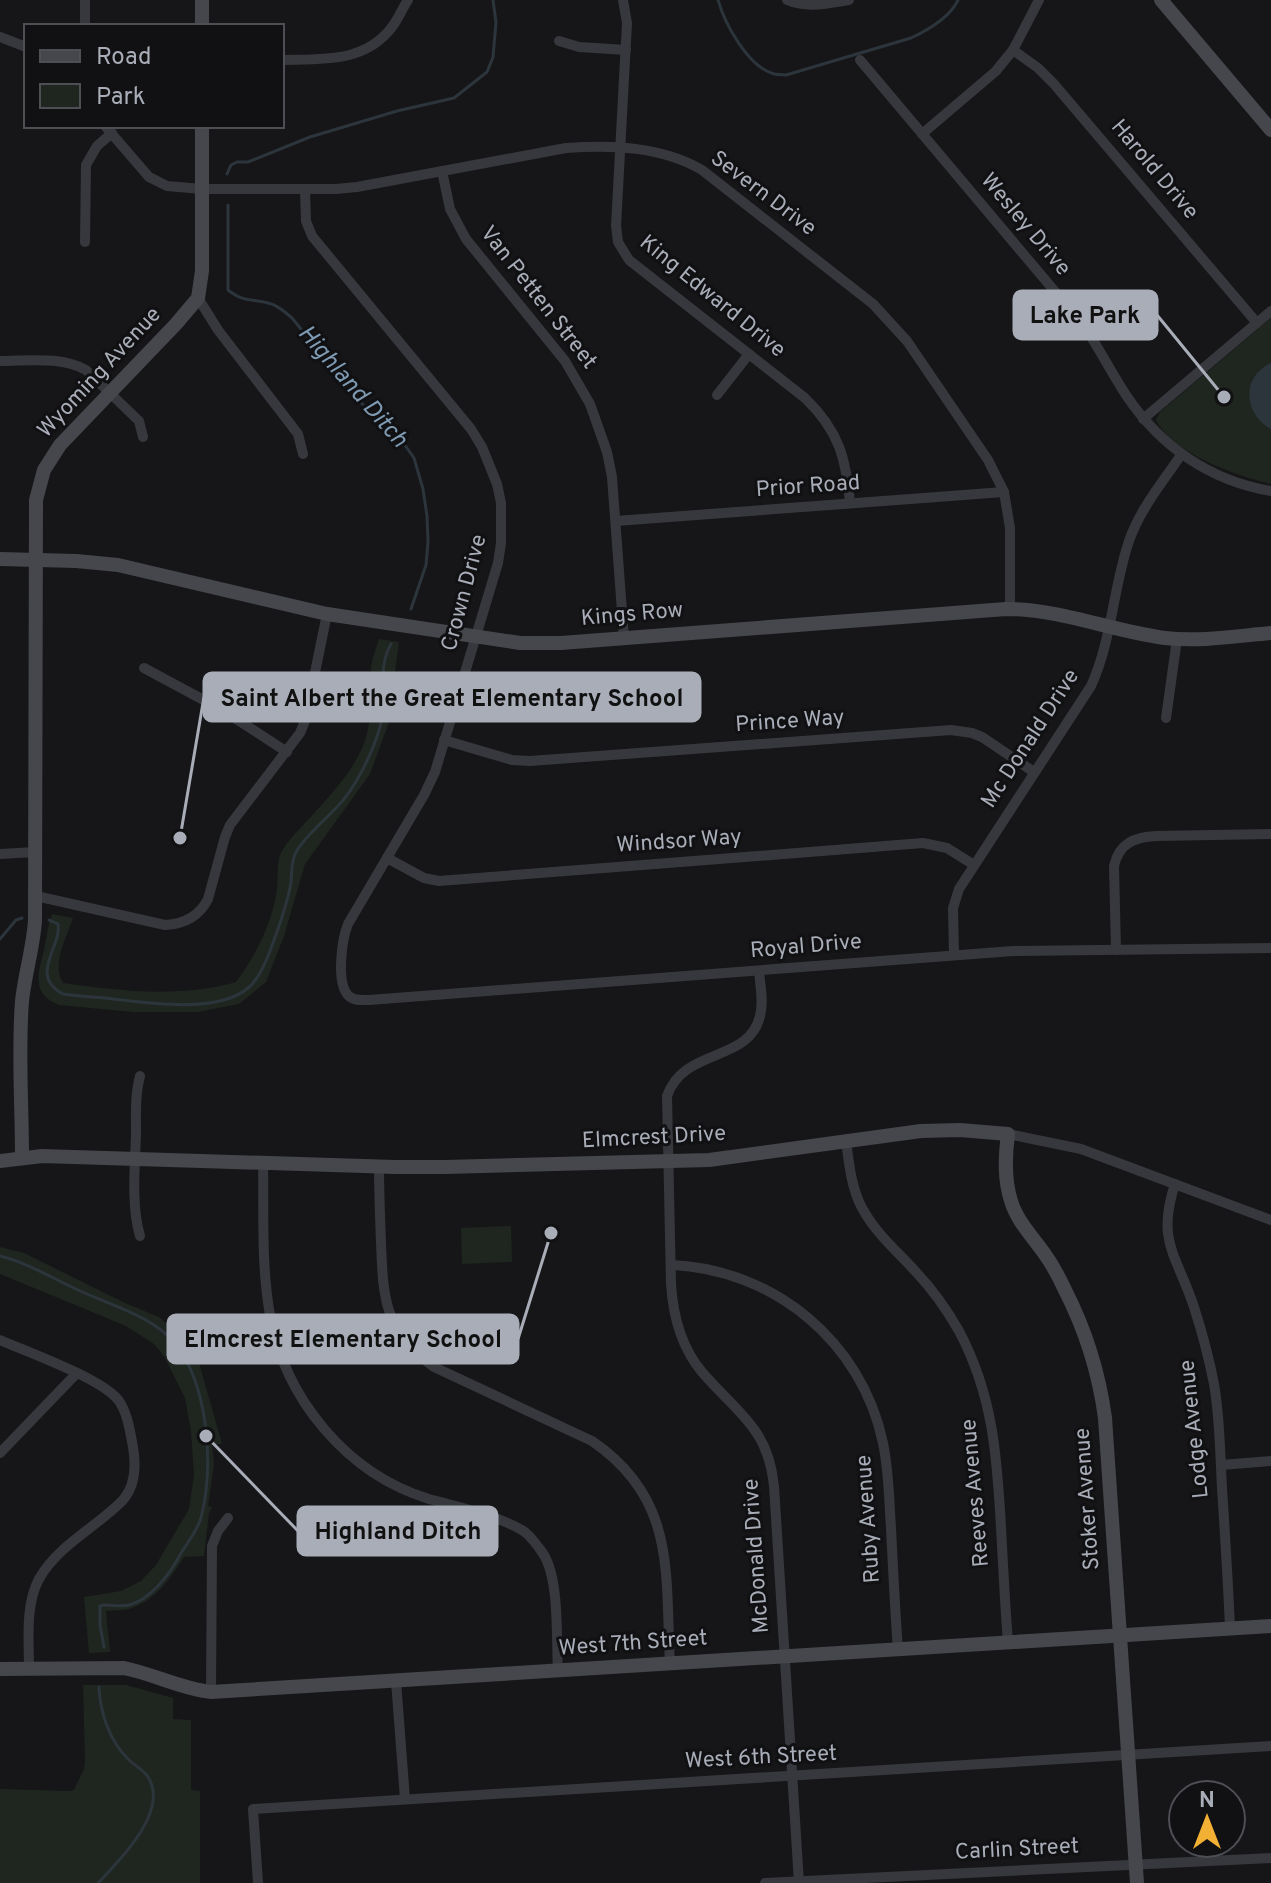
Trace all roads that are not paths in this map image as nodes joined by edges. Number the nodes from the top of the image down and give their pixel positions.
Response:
1 (85, 0) edge
2 (202, 0) edge
3 (408, 0) edge
4 (623, 0) edge
5 (787, 0) edge
6 (849, 0) edge
7 (1039, 0) edge
8 (1161, 0) edge
9 (85, 24) edge
10 (202, 24) edge
11 (0, 37) edge
12 (559, 41) dead end
13 (24, 46) edge
14 (626, 50) junction
15 (1013, 50) junction
16 (284, 60) edge
17 (860, 60) dead end
18 (202, 128) edge
19 (108, 130) edge
20 (1271, 130) edge
21 (922, 134) junction
22 (621, 148) junction
23 (442, 171) junction
24 (202, 189) junction
25 (305, 189) junction
26 (85, 242) dead end
27 (198, 298) junction
28 (1271, 311) edge
29 (1257, 323) junction
30 (749, 354) junction
31 (0, 361) edge
32 (110, 393) junction
33 (717, 395) dead end
34 (1143, 419) junction
35 (143, 437) dead end
36 (303, 454) dead end
37 (1181, 455) junction
38 (1271, 491) edge
39 (1004, 492) junction
40 (850, 503) junction
41 (616, 521) junction
42 (0, 559) edge
43 (36, 561) junction
44 (1010, 609) junction
45 (327, 614) junction
46 (1110, 627) junction
47 (1271, 633) edge
48 (475, 637) junction
49 (624, 638) junction
50 (1177, 639) junction
51 (144, 668) dead end
52 (1166, 718) dead end
53 (444, 740) junction
54 (287, 752) junction
55 (1034, 772) junction
56 (1271, 834) edge
57 (36, 852) junction
58 (0, 854) edge
59 (387, 858) junction
60 (974, 865) junction
61 (36, 896) junction
62 (1271, 948) edge
63 (1116, 950) junction
64 (954, 955) junction
65 (759, 971) junction
66 (346, 994) joint
67 (140, 1076) dead end
68 (1008, 1134) junction
69 (846, 1141) junction
70 (22, 1157) junction
71 (135, 1158) junction
72 (0, 1161) edge
73 (667, 1162) junction
74 (263, 1163) junction
75 (379, 1167) junction
76 (1175, 1184) junction
77 (1271, 1220) edge
78 (140, 1236) dead end
79 (671, 1265) junction
80 (0, 1340) edge
81 (76, 1374) junction
82 (0, 1453) edge
83 (1271, 1461) edge
84 (1221, 1465) junction
85 (228, 1518) dead end
86 (1271, 1626) edge
87 (1230, 1628) junction
88 (1120, 1636) junction
89 (1008, 1643) junction
90 (898, 1650) junction
91 (784, 1656) junction
92 (670, 1664) junction
93 (0, 1669) edge
94 (29, 1670) junction
95 (558, 1671) junction
96 (396, 1681) junction
97 (211, 1692) junction
98 (1271, 1746) edge
99 (1129, 1755) junction
100 (792, 1776) junction
101 (405, 1799) junction
102 (1271, 1858) edge
103 (1136, 1865) junction
104 (799, 1882) edge
105 (258, 1883) edge
106 (765, 1883) edge
107 (1137, 1883) edge

1 - 9 street
2 - 10 street
3 - 16 street
4 - 14 street, King Edward Drive
5 - 6 street
7 - 15 street
8 - 20 street
11 - 13 street
12 - 14 street
14 - 22 street, King Edward Drive
15 - 21 street
15 - 29 street, Harold Drive
17 - 21 street, Wesley Drive
18 - 24 street
19 - 24 street, Severn Drive
19 - 26 street
21 - 34 street, Wesley Drive
22 - 23 street, Severn Drive
22 - 30 street, King Edward Drive
22 - 39 street, Severn Drive
23 - 25 street, Severn Drive
23 - 41 street, Van Petten Street
24 - 25 street, Severn Drive
24 - 27 street
25 - 48 street, Crown Drive
27 - 32 street, Wyoming Avenue
27 - 36 street
28 - 29 street
29 - 34 street
30 - 33 street
30 - 40 street, King Edward Drive
31 - 32 street
32 - 35 street
32 - 43 street, Wyoming Avenue
34 - 37 street, Wesley Drive
37 - 38 street, Wesley Drive
37 - 46 street, Mc Donald Drive
39 - 40 street, Prior Road
39 - 44 street, Severn Drive
40 - 41 street, Prior Road
41 - 49 street, Van Petten Street
42 - 43 street, Kings Row
43 - 45 street, Kings Row
43 - 57 street, Wyoming Avenue
44 - 46 street, Kings Row
44 - 49 street, Kings Row
45 - 48 street, Kings Row
45 - 54 street
46 - 50 street, Kings Row
46 - 55 street, Mc Donald Drive
47 - 50 street, Kings Row
48 - 49 street, Kings Row
48 - 53 street, Crown Drive
50 - 52 street
51 - 54 street
53 - 55 street, Prince Way
53 - 59 street, Crown Drive
54 - 61 street
55 - 60 street, Mc Donald Drive
56 - 63 street
57 - 58 street
57 - 61 street, Wyoming Avenue
59 - 60 street, Windsor Way
59 - 66 street, Crown Drive
60 - 64 street, Mc Donald Drive
61 - 70 street, Wyoming Avenue
62 - 63 street, Royal Drive
63 - 64 street, Royal Drive
64 - 65 street, Royal Drive
65 - 66 street, Royal Drive
65 - 73 street, McDonald Drive
67 - 71 street
68 - 69 street, Elmcrest Drive
68 - 76 street, Elmcrest Drive
68 - 88 street, Stoker Avenue
69 - 73 street, Elmcrest Drive
69 - 89 street, Reeves Avenue
70 - 71 street, Elmcrest Drive
70 - 72 street
71 - 74 street, Elmcrest Drive
71 - 78 street
73 - 75 street, Elmcrest Drive
73 - 79 street, McDonald Drive
74 - 75 street, Elmcrest Drive
74 - 95 street
75 - 92 street
76 - 77 street, Elmcrest Drive
76 - 84 street, Lodge Avenue
79 - 90 street, Ruby Avenue
79 - 91 street, McDonald Drive
80 - 81 street
81 - 82 street
81 - 94 street
83 - 84 street
84 - 87 street, Lodge Avenue
85 - 97 street
86 - 87 street, West 7th Street
87 - 88 street, West 7th Street
88 - 89 street, West 7th Street
88 - 99 street, Stoker Avenue
89 - 90 street, West 7th Street
90 - 91 street, West 7th Street
91 - 92 street, West 7th Street
91 - 100 street, McDonald Drive
92 - 95 street, West 7th Street
93 - 94 street, West 7th Street
94 - 97 street, West 7th Street
95 - 96 street, West 7th Street
96 - 97 street, West 7th Street
96 - 101 street
98 - 99 street, West 6th Street
99 - 100 street, West 6th Street
99 - 103 street, Stoker Avenue
100 - 101 street, West 6th Street
100 - 104 street, McDonald Drive
101 - 105 street, West 6th Street
102 - 103 street, Carlin Street
103 - 104 street, Carlin Street
103 - 107 street, Stoker Avenue
104 - 106 street, Carlin Street

